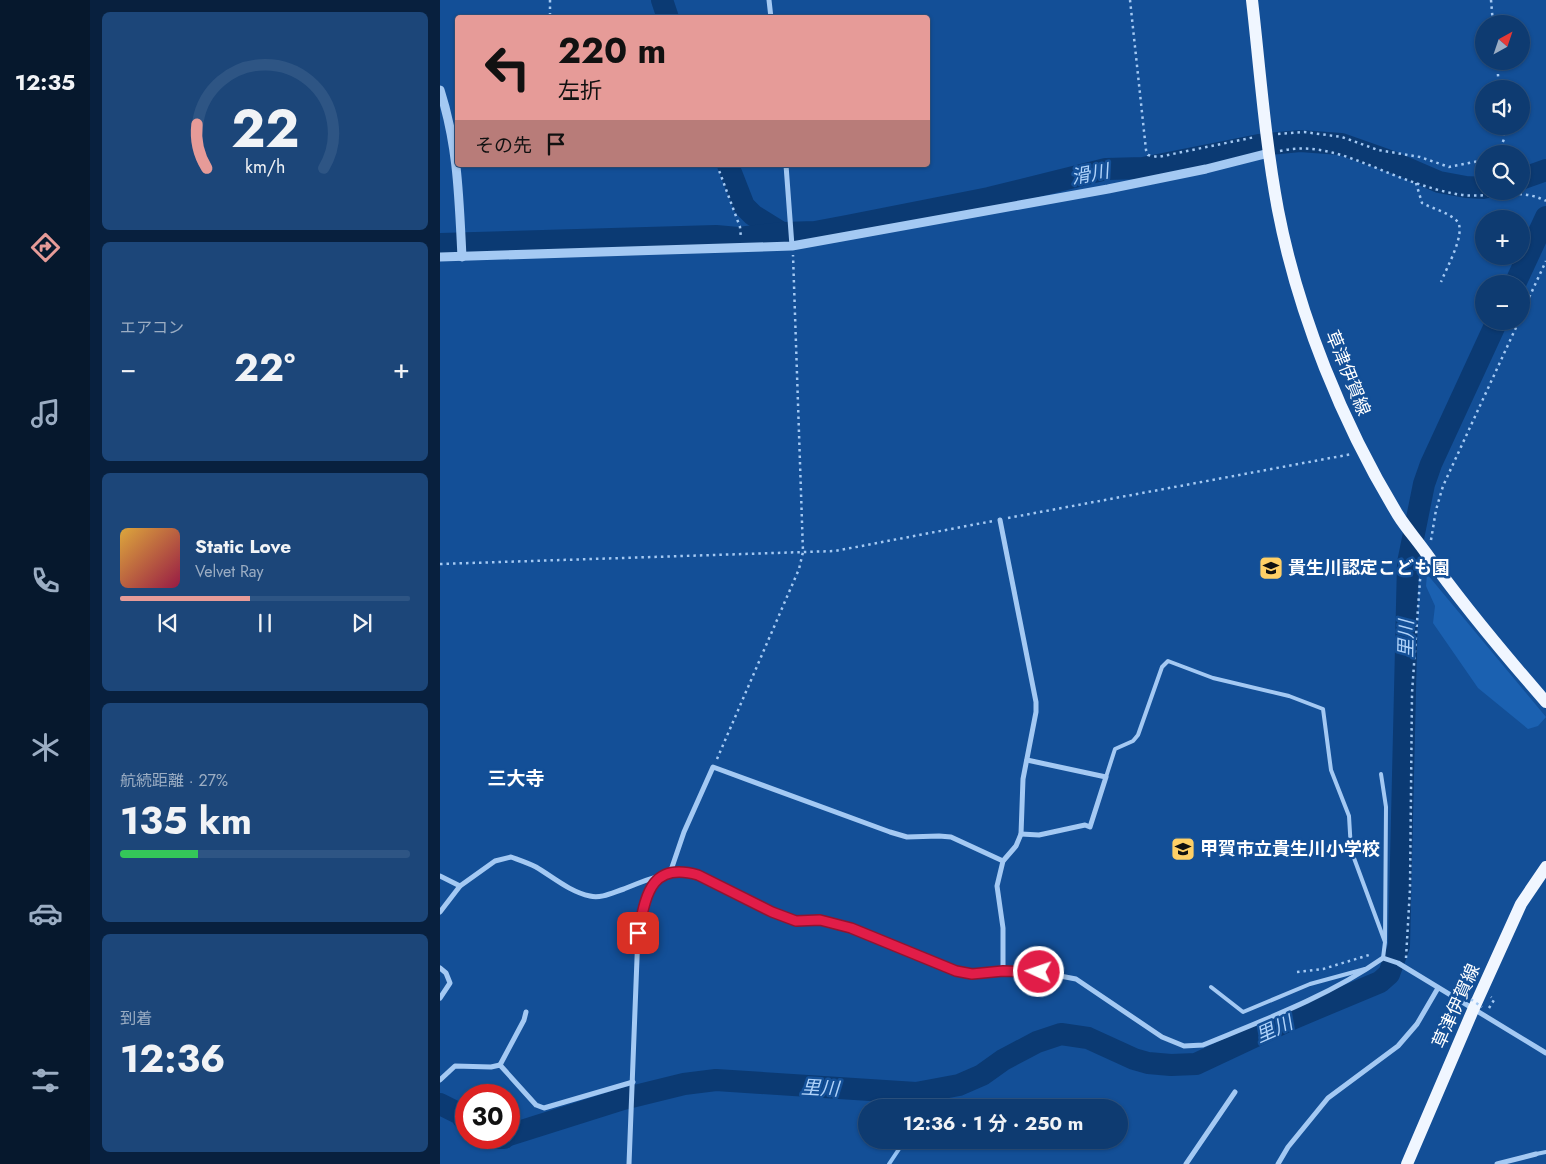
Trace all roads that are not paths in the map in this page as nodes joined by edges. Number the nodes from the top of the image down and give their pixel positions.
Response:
1 (769, 0) edge
2 (1252, 0) edge
3 (770, 15) edge
4 (440, 90) edge
5 (1268, 143) junction
6 (455, 154) edge
7 (457, 167) edge
8 (786, 167) edge
9 (793, 241) junction
10 (440, 257) edge
11 (462, 257) junction
12 (1000, 520) road end
13 (1546, 702) edge
14 (1027, 760) junction
15 (1380, 774) dead end
16 (1106, 777) junction
17 (1021, 834) junction
18 (1003, 861) junction
19 (1546, 867) edge
20 (670, 873) junction
21 (440, 876) edge
22 (658, 877) junction
23 (460, 886) junction
24 (440, 912) edge
25 (1385, 942) junction
26 (1385, 959) junction
27 (440, 968) edge
28 (1369, 968) junction
29 (1003, 971) junction
30 (1211, 987) dead end
31 (1438, 988) junction
32 (440, 998) edge
33 (1477, 1009) junction
34 (526, 1012) dead end
35 (1546, 1053) edge
36 (500, 1065) junction
37 (440, 1080) edge
38 (633, 1084) junction
39 (1235, 1092) dead end
40 (1546, 1152) edge
41 (1536, 1154) joint
42 (629, 1164) edge
43 (1186, 1164) edge
44 (1278, 1164) edge
45 (1407, 1164) edge
46 (1497, 1164) edge

1 - 3 street
2 - 5 main road, 草津伊賀線
4 - 6 street
5 - 9 street
5 - 13 main road, 草津伊賀線
7 - 11 street
8 - 9 street
9 - 11 street
10 - 11 street
12 - 14 street
14 - 16 street
14 - 17 street
15 - 25 lane
16 - 17 street
16 - 25 lane
17 - 18 street
18 - 20 street
18 - 29 street
19 - 33 main road, 草津伊賀線
20 - 22 street
20 - 29 street
21 - 23 street
22 - 23 street
22 - 38 street
23 - 24 street
25 - 26 lane
26 - 28 street
26 - 31 street
27 - 32 street
28 - 29 street
28 - 30 lane
31 - 33 street
31 - 44 street
33 - 35 street
33 - 45 main road, 草津伊賀線
34 - 36 street
36 - 37 street
36 - 38 street
38 - 42 street
39 - 43 street
40 - 41 lane
41 - 46 street

